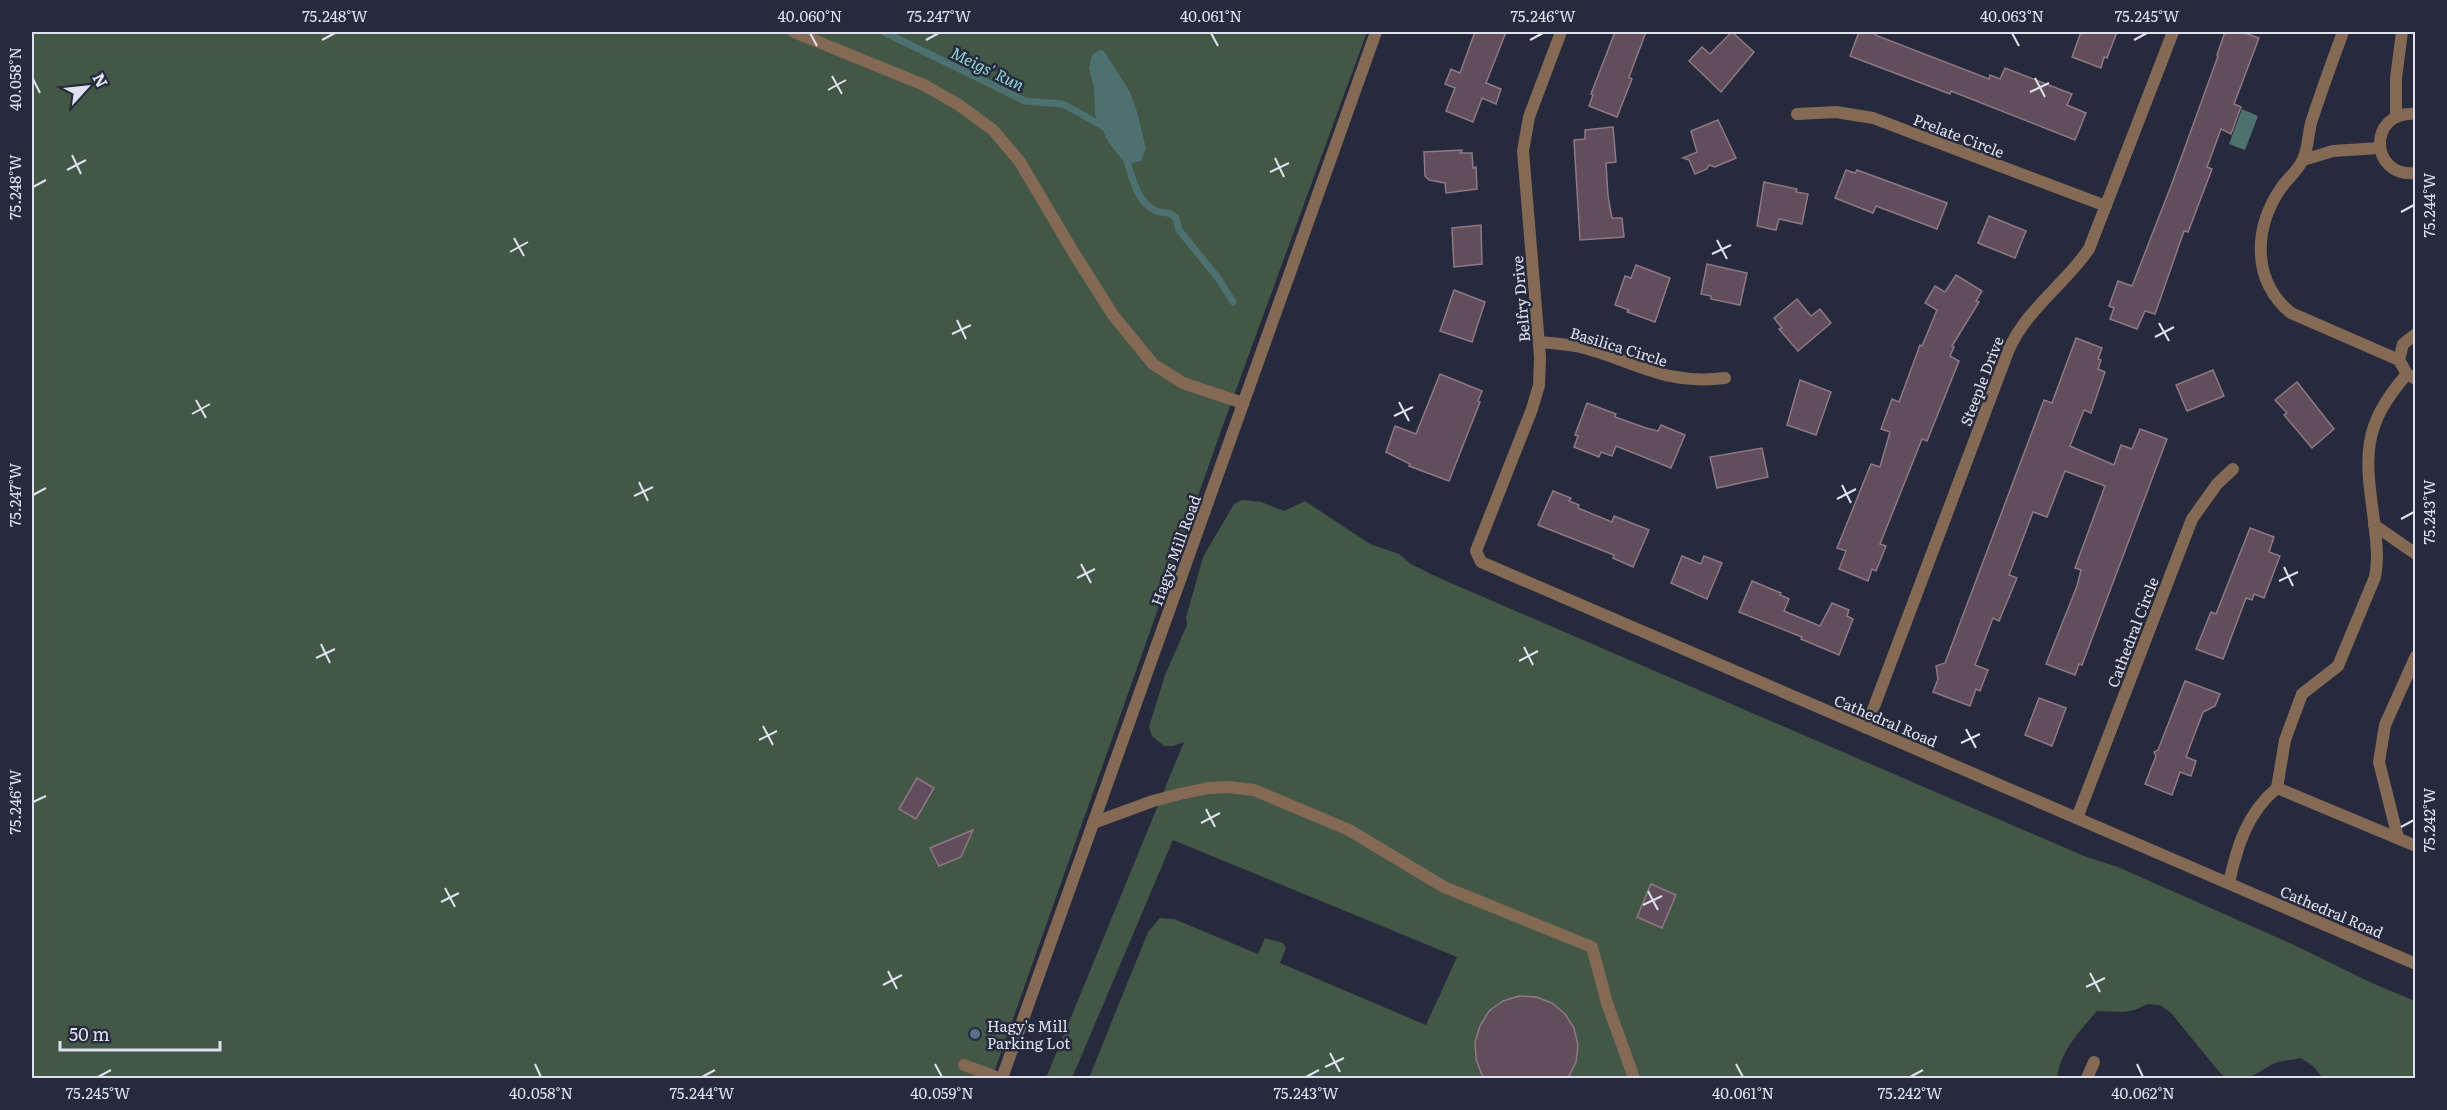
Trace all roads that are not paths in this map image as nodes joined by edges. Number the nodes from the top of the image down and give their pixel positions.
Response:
1 (794, 32) edge
2 (1376, 32) edge
3 (1561, 32) edge
4 (2173, 32) edge
5 (2343, 32) edge
6 (2402, 32) edge
7 (1797, 114) dead end
8 (2415, 114) edge
9 (2396, 117) junction
10 (2379, 148) junction
11 (2303, 160) junction
12 (2415, 173) edge
13 (2106, 206) junction
14 (2415, 334) edge
15 (1539, 342) junction
16 (2399, 360) junction
17 (2411, 377) edge
18 (1725, 378) dead end
19 (1243, 403) junction
20 (2233, 469) dead end
21 (2374, 525) junction
22 (2415, 554) edge
23 (1478, 558) joint
24 (2415, 656) edge
25 (1866, 728) junction
26 (2277, 788) junction
27 (2077, 818) junction
28 (1093, 824) junction
29 (2398, 838) junction
30 (2415, 846) edge
31 (2229, 883) junction
32 (2415, 964) edge
33 (2094, 1062) dead end
34 (964, 1065) dead end
35 (1000, 1078) edge
36 (1634, 1078) edge
37 (2087, 1078) edge

1 - 19 street
2 - 19 street, Hagys Mill Road
3 - 15 street, Belfry Drive
4 - 13 street, Steeple Drive
5 - 11 street
6 - 9 street
7 - 13 street, Prelate Circle
8 - 9 street
9 - 10 street
10 - 11 street
10 - 12 street
11 - 16 street
13 - 25 street, Steeple Drive
14 - 16 street
15 - 18 street, Basilica Circle
15 - 23 street, Belfry Drive
16 - 17 street
17 - 21 street
19 - 28 street, Hagys Mill Road
20 - 27 street, Cathedral Circle
21 - 22 street
21 - 26 street
23 - 25 street, Cathedral Road
24 - 29 street
25 - 27 street, Cathedral Road
26 - 29 street
26 - 31 street
27 - 31 street, Cathedral Road
28 - 35 street, Hagys Mill Road
28 - 36 street
29 - 30 street
31 - 32 street, Cathedral Road
33 - 37 street
34 - 35 street

